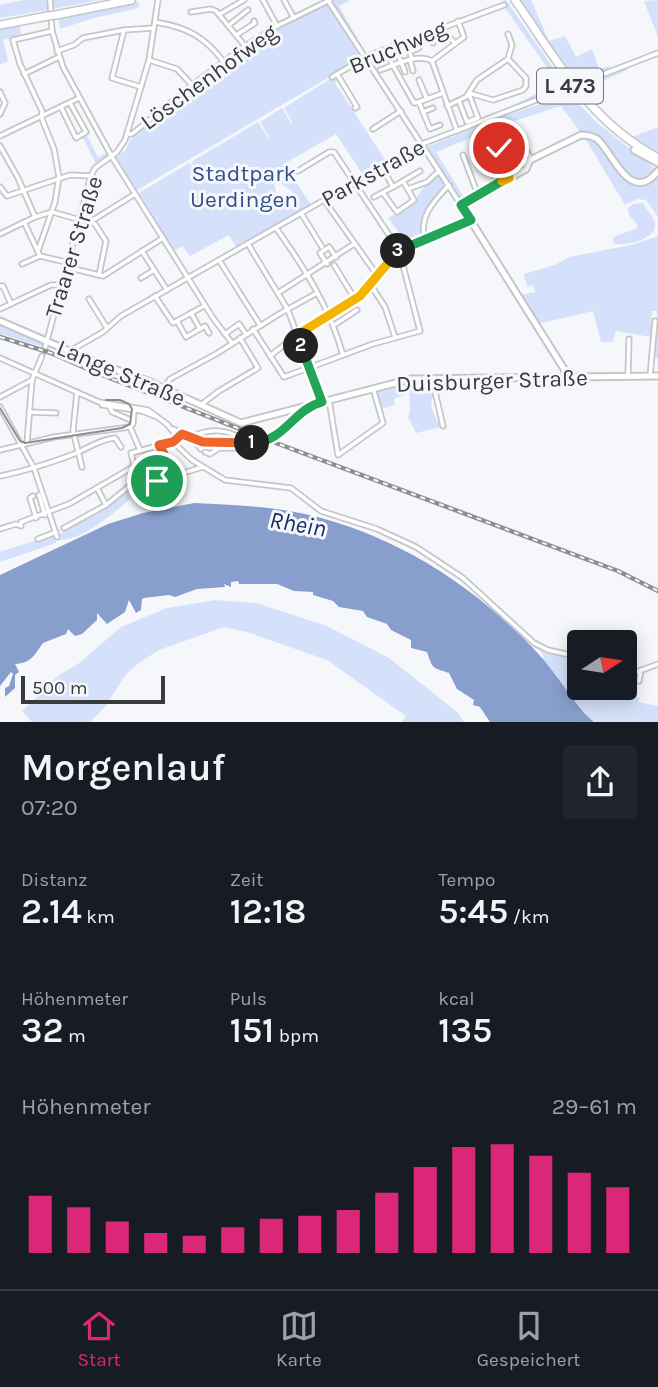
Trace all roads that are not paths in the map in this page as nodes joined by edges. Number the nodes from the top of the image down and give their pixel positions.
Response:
1 (50, 0) edge
2 (112, 0) edge
3 (131, 0) edge
4 (158, 0) edge
5 (244, 0) edge
6 (263, 0) edge
7 (284, 0) edge
8 (330, 1) edge
9 (511, 1) edge
10 (248, 10) dead end
11 (191, 12) dead end
12 (51, 14) junction
13 (220, 14) junction
14 (294, 18) junction
15 (254, 21) dead end
16 (458, 21) junction
17 (0, 23) edge
18 (155, 25) junction
19 (229, 25) junction
20 (277, 26) junction
21 (124, 30) junction
22 (52, 31) junction
23 (238, 34) junction
24 (508, 34) dead end
25 (433, 43) dead end
26 (455, 43) junction
27 (245, 46) junction
28 (419, 48) dead end
29 (396, 49) dead end
30 (57, 51) junction
31 (386, 53) dead end
32 (658, 53) edge
33 (59, 57) junction
34 (365, 57) junction
35 (418, 59) junction
36 (508, 59) junction
37 (149, 60) junction
38 (411, 60) junction
39 (223, 61) junction
40 (432, 61) junction
41 (401, 62) junction
42 (420, 65) dead end
43 (391, 66) junction
44 (380, 70) dead end
45 (413, 71) dead end
46 (405, 72) dead end
47 (24, 74) junction
48 (419, 80) dead end
49 (192, 85) junction
50 (141, 87) junction
51 (0, 92) edge
52 (443, 93) junction
53 (469, 94) junction
54 (79, 97) junction
55 (427, 99) junction
56 (460, 101) junction
57 (419, 102) junction
58 (70, 103) junction
59 (447, 106) junction
60 (61, 107) junction
61 (355, 108) dead end
62 (433, 108) dead end
63 (401, 111) junction
64 (422, 112) junction
65 (0, 114) edge
66 (43, 116) junction
67 (435, 117) dead end
68 (426, 120) junction
69 (440, 125) dead end
70 (373, 129) dead end
71 (457, 131) junction
72 (127, 134) junction
73 (0, 136) edge
74 (422, 144) junction
75 (0, 146) edge
76 (485, 147) dead end
77 (634, 150) joint
78 (463, 155) dead end
79 (112, 157) junction
80 (654, 158) edge
81 (528, 161) junction
82 (658, 163) edge
83 (382, 167) junction
84 (298, 171) dead end
85 (420, 171) dead end
86 (439, 171) junction
87 (657, 172) edge
88 (91, 176) junction
89 (512, 176) junction
90 (59, 178) junction
91 (405, 180) junction
92 (354, 183) junction
93 (497, 184) junction
94 (449, 185) junction
95 (0, 187) edge
96 (393, 187) junction
97 (410, 188) junction
98 (23, 190) junction
99 (383, 193) junction
100 (135, 194) junction
101 (478, 195) junction
102 (374, 197) dead end
103 (324, 200) junction
104 (461, 205) junction
105 (52, 212) junction
106 (301, 213) junction
107 (34, 217) junction
108 (79, 220) junction
109 (471, 220) junction
110 (24, 222) junction
111 (90, 222) junction
112 (276, 228) junction
113 (0, 234) edge
114 (163, 238) junction
115 (425, 239) junction
116 (248, 243) junction
117 (354, 244) junction
118 (324, 249) junction
119 (399, 250) junction
120 (38, 251) junction
121 (142, 251) junction
122 (40, 256) junction
123 (336, 257) junction
124 (219, 260) junction
125 (331, 263) junction
126 (22, 264) dead end
127 (66, 265) junction
128 (154, 270) junction
129 (99, 275) junction
130 (307, 275) junction
131 (377, 275) junction
132 (141, 278) dead end
133 (188, 278) junction
134 (370, 284) junction
135 (61, 285) junction
136 (0, 286) edge
137 (167, 290) junction
138 (278, 293) junction
139 (317, 293) junction
140 (155, 296) junction
141 (89, 299) dead end
142 (355, 299) junction
143 (11, 304) junction
144 (204, 306) dead end
145 (0, 309) edge
146 (288, 310) junction
147 (357, 310) dead end
148 (191, 313) junction
149 (329, 315) junction
150 (0, 321) edge
151 (177, 321) junction
152 (655, 321) dead end
153 (260, 325) junction
154 (334, 325) junction
155 (107, 328) junction
156 (200, 329) junction
157 (253, 329) junction
158 (209, 333) dead end
159 (225, 334) junction
160 (246, 334) junction
161 (297, 335) junction
162 (395, 337) junction
163 (240, 338) junction
164 (629, 339) dead end
165 (232, 343) junction
166 (46, 345) junction
167 (70, 351) junction
168 (342, 355) junction
169 (42, 356) dead end
170 (0, 358) edge
171 (271, 358) junction
172 (652, 359) junction
173 (658, 359) edge
174 (309, 367) junction
175 (34, 374) junction
176 (628, 376) junction
177 (650, 376) junction
178 (658, 376) edge
179 (569, 377) junction
180 (432, 379) junction
181 (32, 380) junction
182 (164, 388) junction
183 (373, 388) junction
184 (77, 393) junction
185 (0, 397) edge
186 (322, 402) junction
187 (0, 407) edge
188 (110, 407) junction
189 (201, 407) junction
190 (134, 408) junction
191 (298, 410) junction
192 (29, 412) junction
193 (56, 413) dead end
194 (133, 421) junction
195 (242, 423) joint
196 (168, 425) junction
197 (443, 426) dead end
198 (130, 427) junction
199 (73, 435) junction
200 (181, 435) junction
201 (191, 438) junction
202 (204, 442) junction
203 (25, 444) junction
204 (174, 444) junction
205 (159, 445) junction
206 (121, 447) dead end
207 (0, 450) edge
208 (140, 450) junction
209 (203, 450) junction
210 (77, 453) junction
211 (82, 467) dead end
212 (133, 467) junction
213 (202, 467) junction
214 (34, 468) junction
215 (0, 476) edge
216 (137, 480) junction
217 (153, 482) junction
218 (97, 488) junction
219 (39, 495) dead end
220 (33, 496) dead end
221 (106, 505) junction
222 (48, 514) junction
223 (36, 518) junction
224 (0, 528) edge
225 (64, 528) dead end
226 (38, 538) dead end
227 (567, 654) edge
228 (658, 664) edge
229 (641, 670) junction
230 (637, 671) edge
231 (639, 681) dead end

1 - 22 street
2 - 12 highway
3 - 12 highway
4 - 18 street, Traarer Straße
5 - 13 street
6 - 20 street
7 - 14 street
8 - 14 street, Löschenhofweg
8 - 34 street
9 - 16 street, Bruchweg
9 - 77 highway, L 473
9 - 80 highway, L 473
10 - 19 street
11 - 13 street
12 - 17 highway
13 - 19 street
14 - 20 street, Löschenhofweg
15 - 23 street
16 - 26 street
16 - 34 street, Bruchweg
18 - 21 street
18 - 37 street, Traarer Straße
18 - 39 street
19 - 23 street
20 - 27 street, Löschenhofweg
21 - 30 street
21 - 50 street
22 - 30 street
22 - 47 street
23 - 27 street
24 - 36 street
25 - 26 street
26 - 40 street
27 - 39 street, Löschenhofweg
28 - 38 street
29 - 41 street
30 - 33 street
31 - 43 street
32 - 71 street, Parkstraße, bridge
33 - 47 street
33 - 54 street
34 - 61 street, Bruchweg
34 - 63 street
35 - 38 street
35 - 40 street
35 - 42 street
36 - 53 street
36 - 53 street
37 - 49 street
37 - 50 street, Traarer Straße
38 - 41 street
38 - 45 street
39 - 49 street, Löschenhofweg
40 - 52 street
41 - 43 street
41 - 46 street
43 - 44 street
43 - 57 street
47 - 66 street
48 - 55 street
49 - 72 street, Löschenhofweg
50 - 72 street, Traarer Straße
51 - 65 street
52 - 55 street
52 - 59 street
53 - 56 street
53 - 56 street
54 - 58 street
54 - 79 street
55 - 57 street
56 - 59 street
57 - 64 street
58 - 60 street
58 - 60 street
59 - 71 street
60 - 66 street
62 - 64 street
63 - 70 street
63 - 74 street
64 - 68 street
66 - 73 street
66 - 90 street
67 - 68 street
68 - 69 street
71 - 74 street, Parkstraße
72 - 79 street, Traarer Straße
74 - 83 street, Parkstraße
74 - 86 street
75 - 98 street
76 - 93 street
77 - 80 main road, L 473
78 - 101 street
79 - 88 street, Traarer Straße
79 - 100 street
80 - 82 main road, L 473
80 - 87 main road
81 - 87 main road
81 - 89 main road
81 - 89 street
83 - 92 street, Parkstraße
83 - 96 street
84 - 92 street
85 - 91 street
86 - 94 street
86 - 97 street
88 - 90 street
88 - 108 street, Traarer Straße
89 - 93 main road
90 - 98 street
90 - 105 street
91 - 96 street
91 - 97 street
92 - 103 street, Parkstraße
92 - 119 street
93 - 101 main road
94 - 104 street
94 - 115 street
95 - 98 street
96 - 99 street
97 - 99 street
98 - 107 street
99 - 102 street
100 - 111 street
100 - 114 street
101 - 104 main road
103 - 106 street, Parkstraße
103 - 117 street
104 - 109 main road
105 - 107 street
105 - 108 street
105 - 120 street
106 - 112 street, Parkstraße
106 - 118 street
107 - 110 street
108 - 111 street
108 - 127 street, Traarer Straße
109 - 115 street
109 - 179 main road
110 - 113 street
110 - 120 street
111 - 129 street
112 - 116 street, Parkstraße
112 - 130 street
114 - 121 street
114 - 133 street
115 - 119 street
116 - 124 street, Parkstraße
116 - 138 street
117 - 123 street
117 - 131 street
118 - 123 street
118 - 125 street
119 - 131 street
119 - 162 street
120 - 122 street
121 - 128 street
121 - 129 street
122 - 126 street
122 - 127 street
123 - 125 street
124 - 133 street, Parkstraße
124 - 153 street
125 - 130 street
125 - 142 street
127 - 129 street
127 - 135 street, Traarer Straße
128 - 132 street
128 - 137 street
130 - 138 street
130 - 139 street
131 - 134 street
133 - 137 street, Parkstraße
133 - 159 street
134 - 142 street
134 - 162 street
135 - 143 street
135 - 166 street, Traarer Straße
136 - 143 street
137 - 140 street, Parkstraße
138 - 146 street
139 - 146 street
139 - 149 street
140 - 151 street
140 - 155 street, Parkstraße
141 - 155 street
142 - 149 street
143 - 145 street
144 - 148 street
146 - 153 street
146 - 161 street
147 - 154 street
148 - 151 street
148 - 156 street
149 - 154 street
149 - 161 street
150 - 166 main road, Lange Straße
151 - 156 street
152 - 172 street
153 - 157 street
154 - 168 street
155 - 167 street, Parkstraße
156 - 158 street
157 - 160 street
157 - 171 street
159 - 160 street
159 - 165 street
160 - 163 street
161 - 171 street
161 - 174 street
162 - 168 street
163 - 165 street
163 - 189 street
164 - 176 street
165 - 182 street
166 - 167 main road, Lange Straße
167 - 182 main road, Lange Straße
168 - 174 street
169 - 175 street
170 - 175 street
171 - 174 street
172 - 173 street
172 - 177 street
174 - 186 street
175 - 181 street
175 - 184 street
176 - 177 main road, Duisburger Straße
176 - 179 main road, Duisburger Straße
177 - 178 main road, Duisburger Straße
179 - 180 main road, Duisburger Straße
180 - 183 main road, Duisburger Straße
180 - 197 street
181 - 185 street
181 - 192 street
182 - 189 main road, Lange Straße
183 - 186 main road, Duisburger Straße
183 - 186 street
184 - 188 street
184 - 190 street
184 - 199 street
186 - 191 main road, Duisburger Straße
186 - 191 main road, Duisburger Straße
187 - 203 street
188 - 190 street
188 - 194 street
189 - 195 main road, Lange Straße
190 - 194 street
190 - 196 street
191 - 195 main road, Duisburger Straße
191 - 202 street, bridge
192 - 193 street
192 - 203 street
194 - 198 street
196 - 200 street
196 - 204 street
198 - 199 street
198 - 208 street
199 - 203 street
199 - 210 street
200 - 201 street
200 - 204 street
201 - 202 street
201 - 209 street
201 - 209 street
202 - 209 street
203 - 207 street
203 - 214 street
204 - 205 street
204 - 213 street
205 - 208 street
205 - 217 street
206 - 210 street
208 - 212 street
210 - 211 street
210 - 214 street
212 - 216 street
212 - 218 street
213 - 217 street
213 - 227 street
214 - 215 street
214 - 222 street
216 - 217 street
216 - 221 street
218 - 221 street
218 - 222 street
219 - 222 street
220 - 223 street
221 - 225 street
222 - 223 street
222 - 226 street
223 - 224 street
228 - 229 street
229 - 230 street
229 - 231 street

